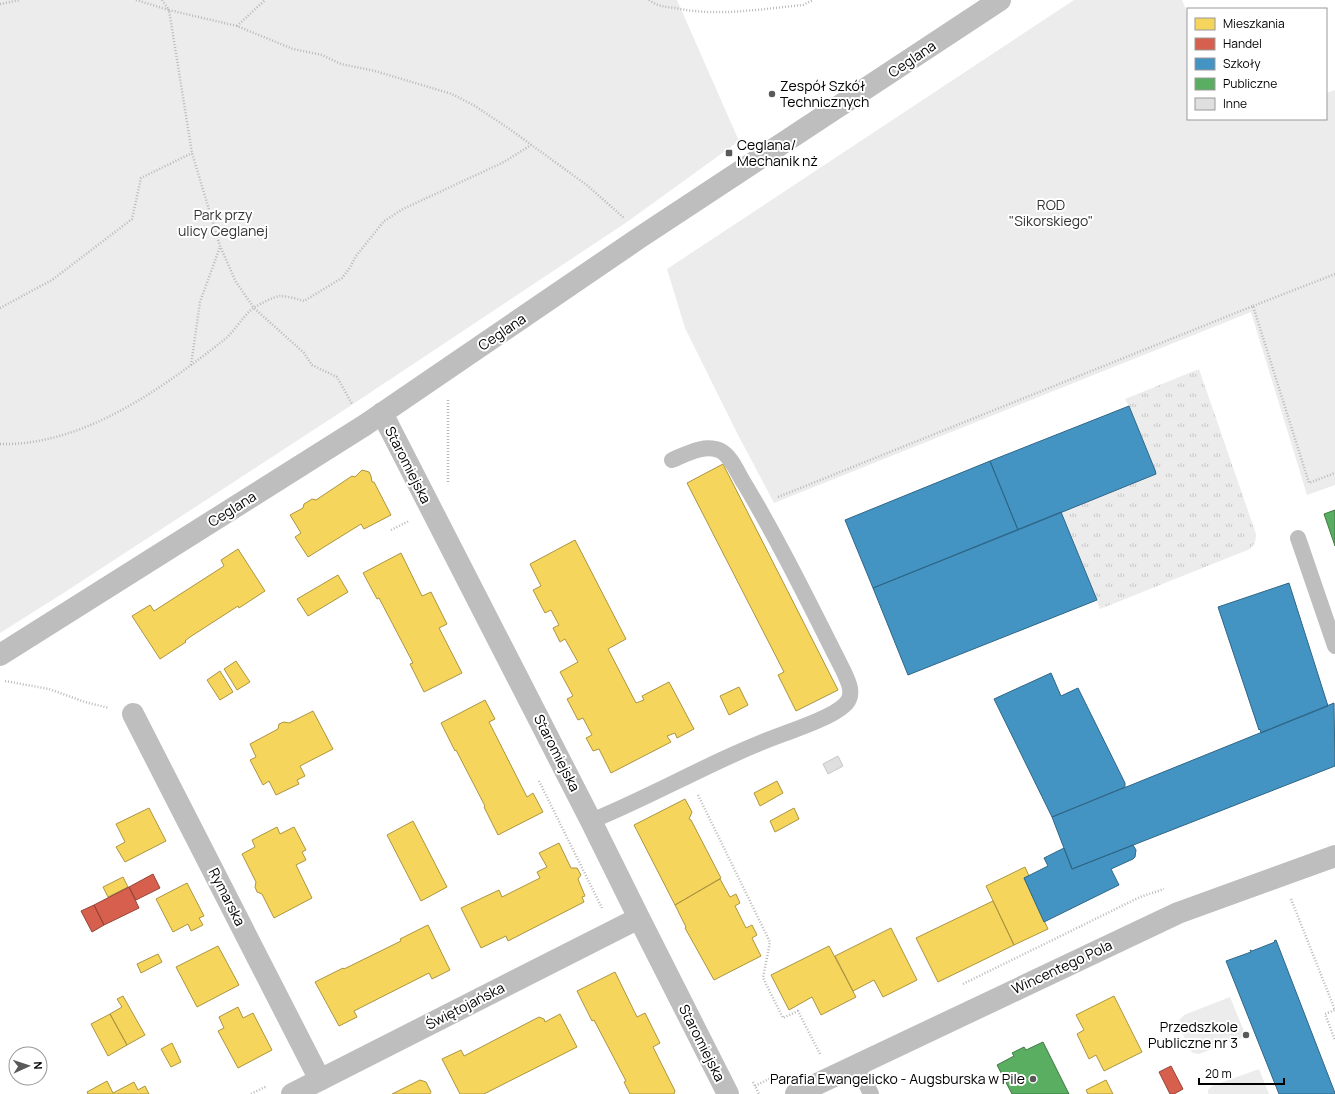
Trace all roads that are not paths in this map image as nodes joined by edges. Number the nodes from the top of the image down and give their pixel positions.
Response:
1 (1000, 0) edge
2 (373, 419) junction
3 (672, 460) dead end
4 (1298, 538) dead end
5 (1335, 646) edge
6 (0, 656) edge
7 (133, 714) road end
8 (592, 820) junction
9 (1335, 856) edge
10 (639, 918) junction
11 (857, 1065) junction
12 (320, 1080) junction
13 (292, 1094) edge
14 (728, 1094) edge
15 (796, 1094) edge
16 (871, 1094) edge

1 - 2 street, Ceglana
2 - 6 street, Ceglana
2 - 8 street, Staromiejska
3 - 8 lane
4 - 5 lane
7 - 12 street, Rymarska
8 - 10 street, Staromiejska
9 - 11 street, Wincentego Pola
10 - 12 street, Świętojańska
10 - 14 street, Staromiejska
11 - 15 street, Wincentego Pola
11 - 16 lane
12 - 13 street, Świętojańska

